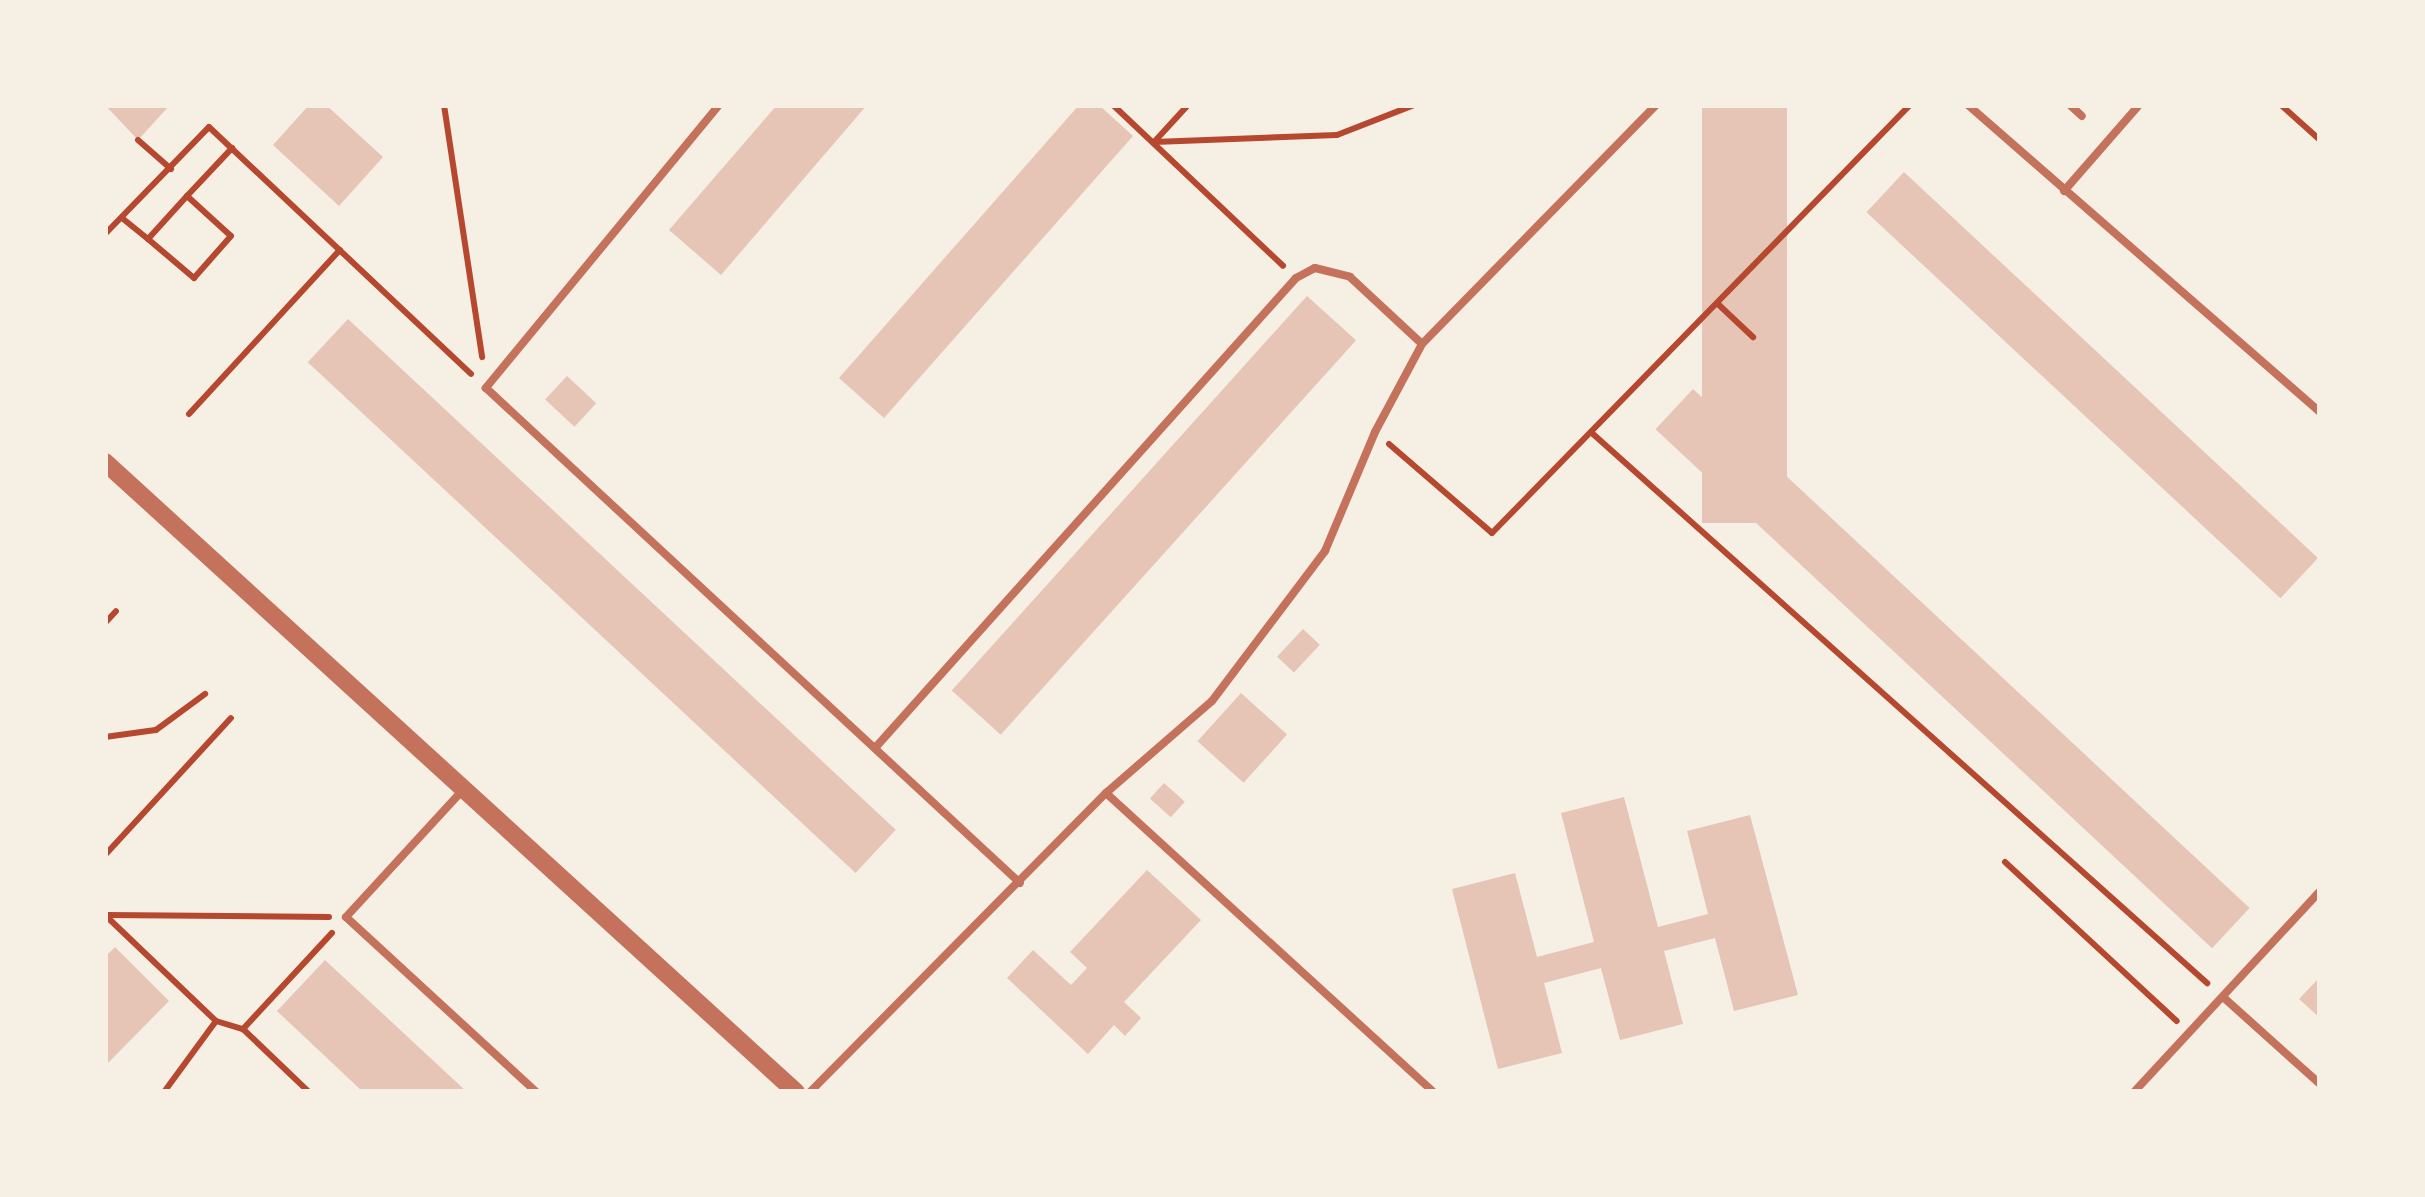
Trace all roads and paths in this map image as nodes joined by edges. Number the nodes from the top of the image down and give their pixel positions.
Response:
1 (444, 105) edge
2 (719, 105) edge
3 (1113, 105) edge
4 (1188, 105) edge
5 (1414, 105) edge
6 (1656, 105) edge
7 (1910, 105) edge
8 (1968, 105) edge
9 (2070, 105) edge
10 (2140, 105) edge
11 (2280, 105) edge
12 (2082, 116) dead end
13 (138, 140) dead end
14 (2320, 140) edge
15 (1154, 142) junction
16 (232, 148) junction
17 (170, 169) junction
18 (2064, 191) junction
19 (187, 196) junction
20 (122, 218) junction
21 (105, 234) edge
22 (148, 239) junction
23 (340, 250) junction
24 (1296, 278) junction
25 (1719, 306) junction
26 (1753, 337) dead end
27 (1422, 344) junction
28 (486, 388) junction
29 (2320, 412) edge
30 (190, 414) dead end
31 (1375, 432) junction
32 (1593, 434) junction
33 (105, 462) edge
34 (116, 611) dead end
35 (105, 623) edge
36 (204, 694) dead end
37 (230, 718) dead end
38 (105, 736) edge
39 (875, 748) junction
40 (461, 792) junction
41 (1106, 793) junction
42 (105, 855) edge
43 (2005, 862) dead end
44 (1020, 883) junction
45 (2320, 891) edge
46 (346, 918) junction
47 (2223, 996) junction
48 (216, 1020) junction
49 (2180, 1024) dead end
50 (243, 1028) junction
51 (2320, 1084) edge
52 (164, 1092) edge
53 (310, 1092) edge
54 (536, 1092) edge
55 (796, 1092) edge
56 (810, 1092) edge
57 (1434, 1092) edge
58 (2134, 1092) edge

1 - 28 path
2 - 28 lane
3 - 15 path
4 - 15 path
5 - 15 path
6 - 27 lane
7 - 25 path
8 - 18 lane
9 - 12 lane
10 - 18 lane
11 - 14 path
13 - 17 path
15 - 24 path
16 - 17 path
16 - 19 path
16 - 23 path
17 - 20 path
18 - 29 lane
19 - 22 path
19 - 22 path
20 - 21 path
20 - 22 path
23 - 28 path
23 - 30 path
24 - 27 lane
24 - 39 lane
25 - 26 path
25 - 32 path
27 - 31 lane
28 - 39 lane
31 - 32 path
31 - 41 lane
32 - 47 path
33 - 40 street
34 - 35 path
36 - 38 path
37 - 42 path
39 - 44 lane
40 - 46 lane
40 - 55 street
41 - 44 lane
41 - 57 lane
43 - 49 path
44 - 56 lane
45 - 47 lane
46 - 48 path
46 - 50 path
46 - 54 lane
47 - 51 lane
47 - 58 lane
48 - 50 path
48 - 52 path
50 - 53 path

